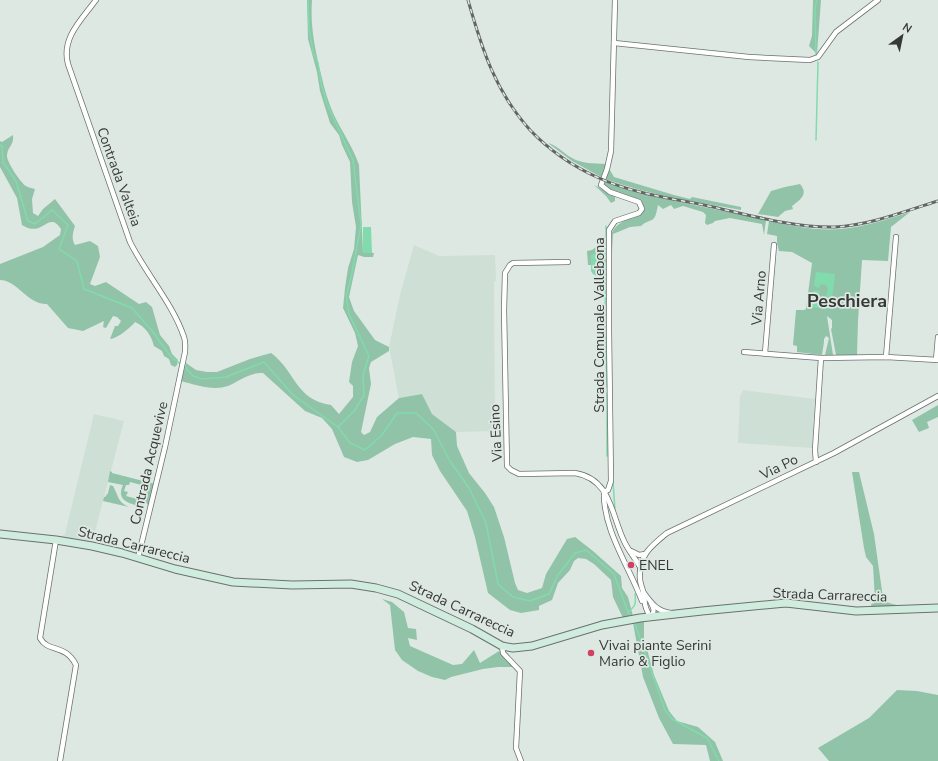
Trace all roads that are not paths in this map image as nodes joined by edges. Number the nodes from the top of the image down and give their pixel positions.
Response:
1 (96, 0) edge
2 (615, 0) edge
3 (878, 0) edge
4 (614, 42) junction
5 (896, 237) dead end
6 (774, 245) dead end
7 (568, 262) dead end
8 (938, 337) edge
9 (744, 352) dead end
10 (765, 353) junction
11 (886, 357) junction
12 (821, 358) junction
13 (937, 360) edge
14 (181, 372) joint
15 (938, 396) edge
16 (816, 462) junction
17 (604, 492) junction
18 (0, 534) edge
19 (56, 540) junction
20 (628, 549) junction
21 (645, 554) junction
22 (138, 558) junction
23 (640, 567) junction
24 (628, 569) junction
25 (643, 592) junction
26 (651, 603) junction
27 (645, 607) junction
28 (938, 608) edge
29 (678, 614) junction
30 (651, 617) junction
31 (639, 618) junction
32 (502, 646) junction
33 (60, 761) edge
34 (522, 761) edge

1 - 14 street, Contrada Valteia
2 - 4 street, Strada Comunale Vallebona
3 - 4 street
4 - 17 street, Strada Comunale Vallebona
5 - 11 street
6 - 10 street, Via Arno
7 - 17 street, Via Esino
8 - 13 street
9 - 10 street
10 - 12 street
11 - 12 street
11 - 13 street
12 - 16 street
14 - 22 street, Contrada Acquevive
15 - 16 street, Via Po
16 - 21 street, Via Po
17 - 20 street
17 - 24 street
18 - 19 main road, Strada Carrareccia
19 - 22 main road, Strada Carrareccia
19 - 33 street
20 - 21 street
20 - 23 street
21 - 23 street, Via Po
22 - 32 main road, Strada Carrareccia
23 - 24 street
23 - 25 street
24 - 27 street
25 - 26 street
25 - 27 street
26 - 29 street
26 - 30 street
27 - 30 street
27 - 31 street
28 - 29 main road, Strada Carrareccia
29 - 30 main road, Strada Carrareccia
30 - 31 main road, Strada Carrareccia
31 - 32 main road, Strada Carrareccia
32 - 34 street

